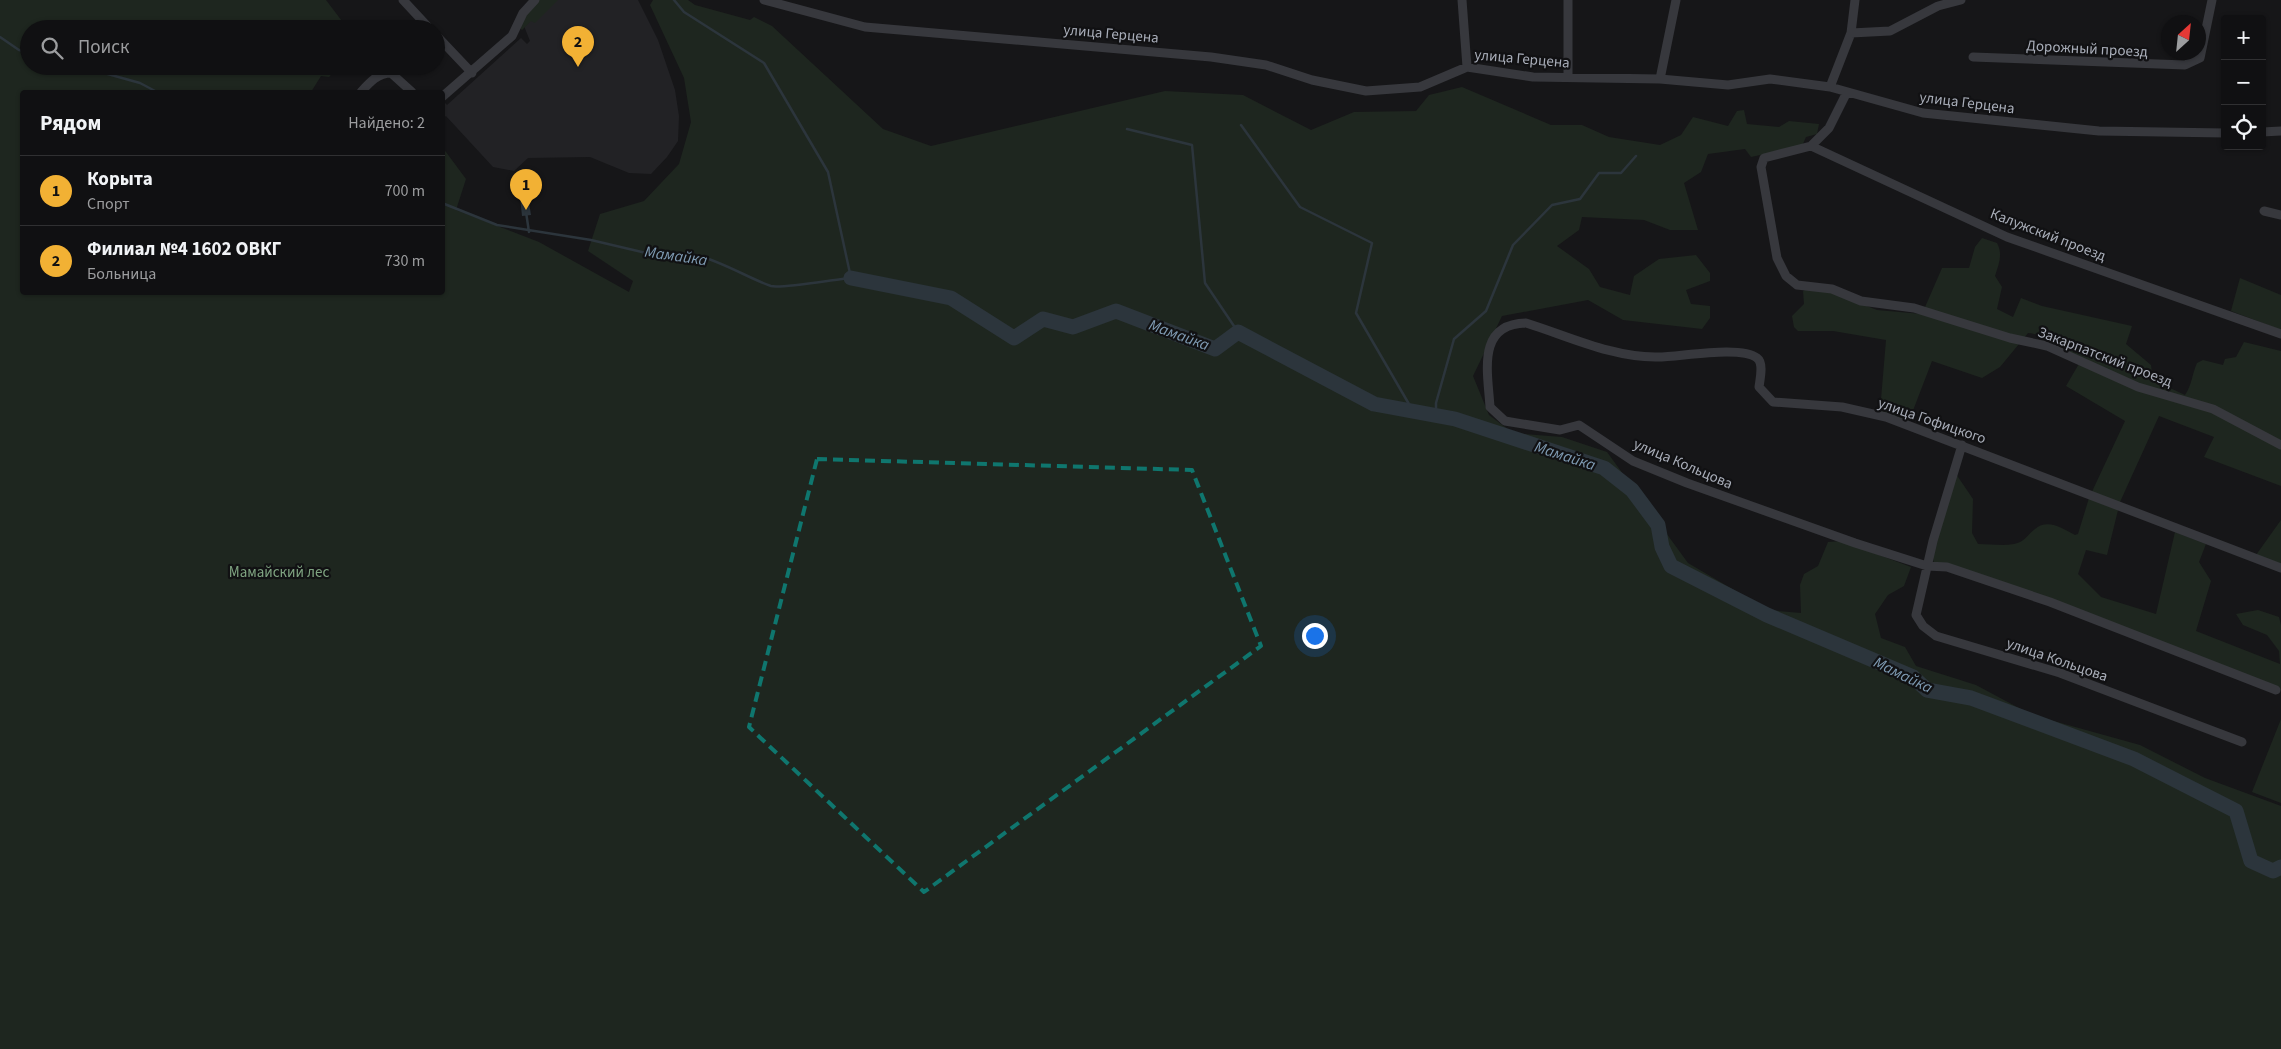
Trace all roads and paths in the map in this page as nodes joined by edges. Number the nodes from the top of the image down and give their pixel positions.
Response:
1 (403, 0) edge
2 (535, 0) edge
3 (764, 0) edge
4 (1462, 0) edge
5 (1568, 0) edge
6 (1676, 0) edge
7 (1855, 0) edge
8 (1961, 0) edge
9 (2212, 0) edge
10 (422, 20) edge
11 (1851, 33) junction
12 (445, 44) edge
13 (1973, 57) dead end
14 (1468, 67) junction
15 (472, 73) junction
16 (379, 75) edge
17 (393, 75) edge
18 (1568, 77) junction
19 (1660, 79) junction
20 (1830, 87) junction
21 (363, 90) edge
22 (410, 90) edge
23 (1846, 92) junction
24 (445, 95) edge
25 (2281, 131) edge
26 (2266, 132) edge
27 (2221, 133) edge
28 (1811, 146) junction
29 (2264, 211) dead end
30 (2281, 215) edge
31 (1506, 326) joint
32 (2281, 334) edge
33 (1962, 445) junction
34 (2281, 445) edge
35 (1927, 566) junction
36 (2281, 568) edge
37 (2276, 690) dead end
38 (2242, 742) dead end

1 - 10 street
2 - 15 street
3 - 14 street, улица Герцена
4 - 14 street
5 - 18 street
6 - 19 street
7 - 11 street
8 - 11 street
9 - 13 street, Дорожный проезд
11 - 20 street
12 - 15 street
14 - 18 street, улица Герцена
15 - 24 street
16 - 21 street
17 - 22 street
18 - 19 street, улица Герцена
19 - 20 street, улица Герцена
20 - 23 street, улица Герцена
23 - 27 street, улица Герцена
23 - 28 street
25 - 26 street
28 - 32 street, Калужский проезд
28 - 34 street, Закарпатский проезд
29 - 30 street
31 - 33 street, улица Гофицкого
31 - 35 street, улица Кольцова
33 - 35 street, улица Кольцова
33 - 36 street, улица Гофицкого
35 - 37 street, улица Кольцова
35 - 38 street, улица Кольцова

